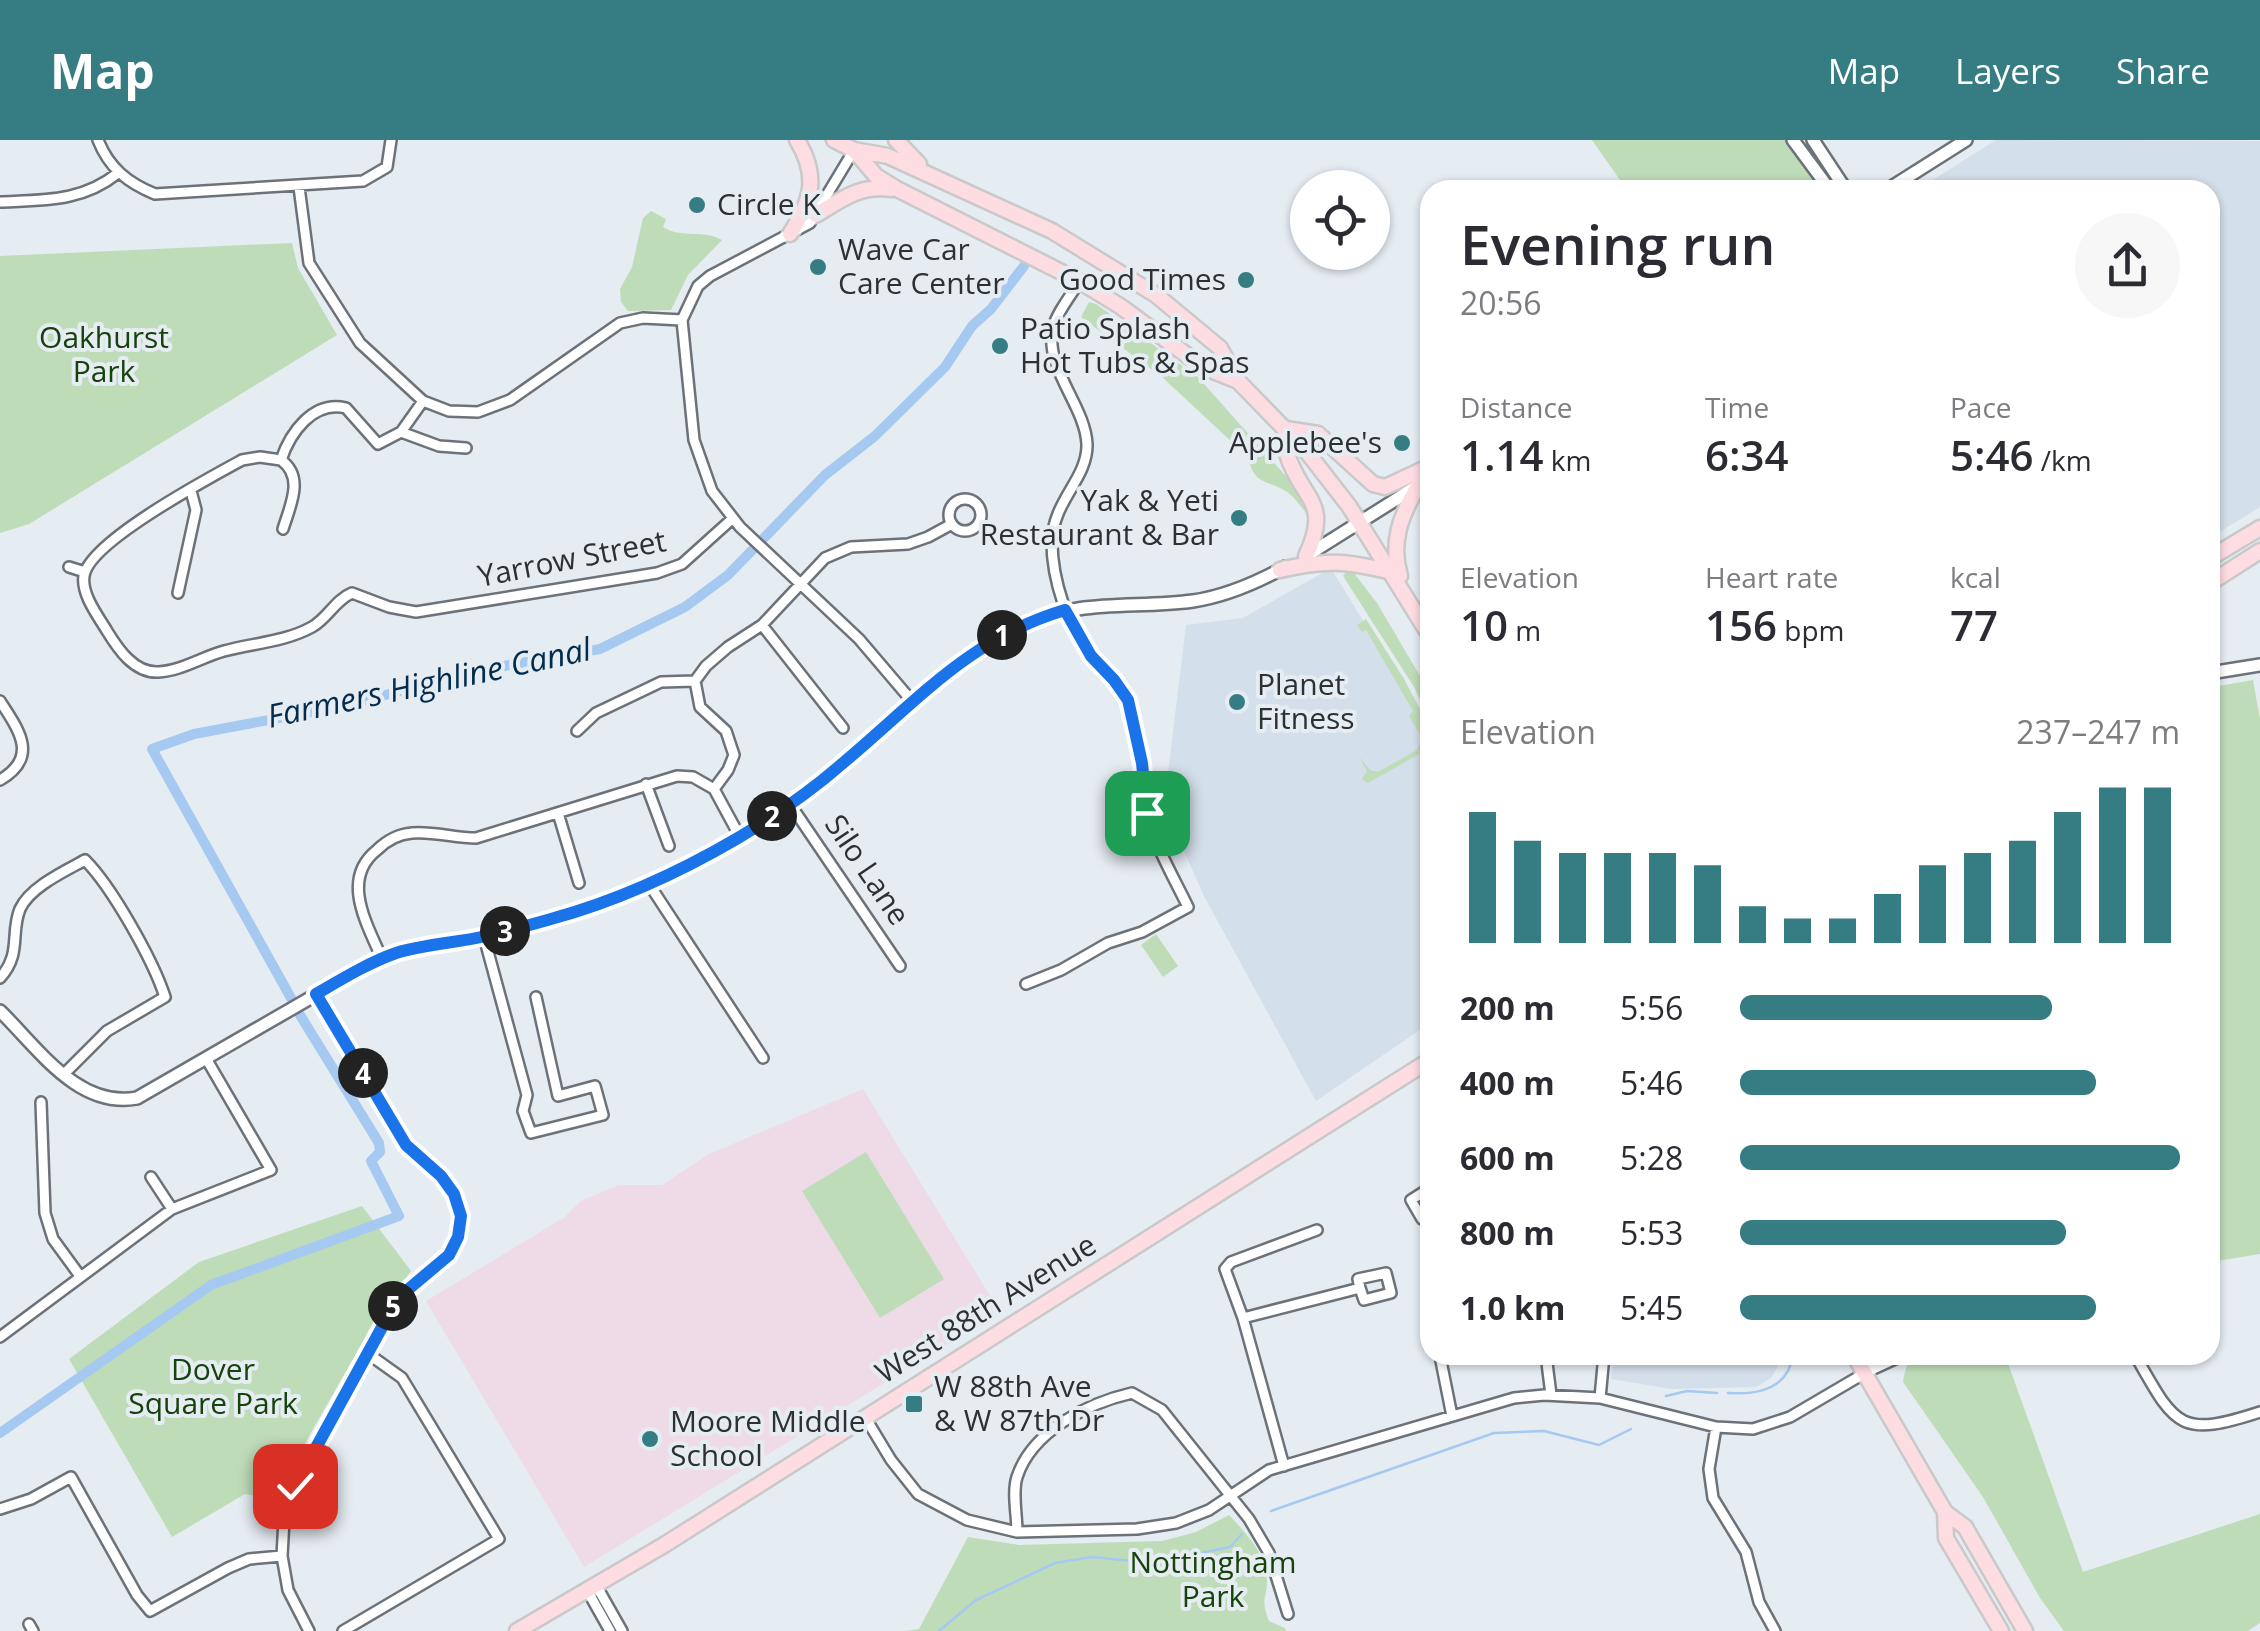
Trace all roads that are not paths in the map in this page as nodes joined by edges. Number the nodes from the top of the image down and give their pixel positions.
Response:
1 (98, 140) edge
2 (391, 140) edge
3 (797, 140) edge
4 (834, 140) edge
5 (896, 140) edge
6 (1793, 140) edge
7 (1813, 140) edge
8 (1966, 140) edge
9 (858, 143) edge
10 (118, 173) junction
11 (940, 178) junction
12 (1823, 180) edge
13 (1839, 180) edge
14 (1903, 180) edge
15 (299, 187) junction
16 (897, 189) junction
17 (0, 202) edge
18 (816, 216) junction
19 (790, 234) junction
20 (1080, 282) junction
21 (682, 320) junction
22 (1238, 381) junction
23 (424, 401) junction
24 (400, 432) junction
25 (1290, 434) junction
26 (466, 448) dead end
27 (281, 460) junction
28 (1420, 471) edge
29 (1420, 485) edge
30 (1420, 488) edge
31 (191, 491) junction
32 (732, 519) junction
33 (952, 524) dead end
34 (1361, 524) junction
35 (2260, 528) edge
36 (284, 529) dead end
37 (2260, 551) edge
38 (2220, 552) edge
39 (1306, 556) junction
40 (70, 566) dead end
41 (87, 567) junction
42 (1280, 570) junction
43 (1392, 572) junction
44 (2220, 576) edge
45 (800, 584) junction
46 (1404, 591) junction
47 (178, 594) dead end
48 (1065, 610) junction
49 (1420, 619) edge
50 (762, 625) junction
51 (2260, 666) edge
52 (2220, 671) edge
53 (695, 682) junction
54 (911, 700) junction
55 (0, 701) edge
56 (843, 728) dead end
57 (576, 731) dead end
58 (0, 780) edge
59 (646, 784) junction
60 (714, 788) junction
61 (790, 804) junction
62 (558, 814) junction
63 (740, 837) junction
64 (670, 846) dead end
65 (579, 883) dead end
66 (648, 884) junction
67 (484, 936) junction
68 (382, 959) junction
69 (900, 966) dead end
70 (0, 978) edge
71 (1026, 984) dead end
72 (316, 994) junction
73 (536, 997) dead end
74 (0, 1011) edge
75 (763, 1058) dead end
76 (206, 1060) junction
77 (1420, 1066) edge
78 (64, 1074) junction
79 (42, 1102) dead end
80 (151, 1177) dead end
81 (1420, 1194) edge
82 (172, 1208) junction
83 (1420, 1215) edge
84 (1317, 1230) dead end
85 (80, 1276) junction
86 (1360, 1288) dead end
87 (1242, 1318) junction
88 (0, 1338) edge
89 (367, 1353) junction
90 (1442, 1365) edge
91 (1547, 1365) edge
92 (1603, 1365) edge
93 (1860, 1365) edge
94 (1871, 1365) edge
95 (1882, 1365) edge
96 (2141, 1365) edge
97 (1864, 1373) junction
98 (1551, 1395) junction
99 (1600, 1398) junction
100 (2260, 1412) edge
101 (865, 1416) junction
102 (1452, 1416) junction
103 (1716, 1427) junction
104 (1284, 1466) junction
105 (295, 1486) junction
106 (1232, 1496) junction
107 (330, 1502) dead end
108 (0, 1509) edge
109 (1945, 1512) junction
110 (1017, 1532) junction
111 (282, 1556) junction
112 (591, 1588) junction
113 (1288, 1614) dead end
114 (309, 1631) edge
115 (343, 1631) edge
116 (517, 1631) edge
117 (610, 1631) edge
118 (622, 1631) edge
119 (1775, 1631) edge
120 (2002, 1631) edge
121 (2025, 1631) edge

1 - 10 street
2 - 15 street
3 - 19 main road
4 - 9 main road
5 - 11 main road
6 - 12 street
7 - 13 street
8 - 14 street
9 - 11 main road
9 - 16 main road
9 - 18 street
10 - 15 street
10 - 17 street
11 - 22 main road
15 - 23 street
16 - 18 main road
16 - 20 main road
18 - 19 street
19 - 21 street
20 - 22 main road
20 - 48 street
21 - 23 street
21 - 32 street
22 - 25 main road
23 - 24 street
24 - 26 street
24 - 27 street
25 - 28 main road
25 - 34 main road
25 - 39 main road
27 - 31 street
27 - 36 street
29 - 34 street
30 - 46 main road
31 - 41 street
31 - 47 street
32 - 41 street, Yarrow Street
32 - 45 street
33 - 45 street
34 - 39 street
34 - 43 main road
35 - 38 main road
37 - 44 main road
39 - 42 street
40 - 41 street
42 - 43 main road
42 - 48 street
43 - 46 main road
45 - 50 street
45 - 54 street
46 - 49 main road
48 - 54 street
48 - 71 street
50 - 53 street
50 - 56 street
51 - 52 street
53 - 57 street
53 - 60 street
54 - 61 street
55 - 58 street
59 - 60 street
59 - 62 street
59 - 64 street
60 - 63 street
61 - 63 street
61 - 69 street, Silo Lane
62 - 65 street
62 - 68 street
63 - 66 street
66 - 67 street
66 - 75 street
67 - 68 street
67 - 73 street
68 - 72 street
70 - 78 street
72 - 76 street
72 - 89 street
74 - 78 street
76 - 78 street
76 - 82 street
77 - 101 main road, West 88th Avenue
79 - 85 street
80 - 82 street
81 - 83 street
82 - 85 street
84 - 87 street
85 - 88 street
86 - 87 street
87 - 104 street
89 - 105 street
89 - 115 street
90 - 102 street
91 - 98 street
92 - 99 street
93 - 97 main road
94 - 97 street
95 - 97 street
96 - 100 street
97 - 103 street
97 - 109 main road
98 - 99 street
98 - 102 street
99 - 103 street
101 - 110 street
101 - 112 main road, West 88th Avenue
102 - 104 street
103 - 119 street
104 - 106 street
105 - 107 street
105 - 111 street
106 - 110 street
106 - 110 street
106 - 113 street
108 - 111 street
109 - 120 main road
109 - 121 main road
111 - 114 street
112 - 116 main road, West 88th Avenue
112 - 117 street
112 - 118 street

